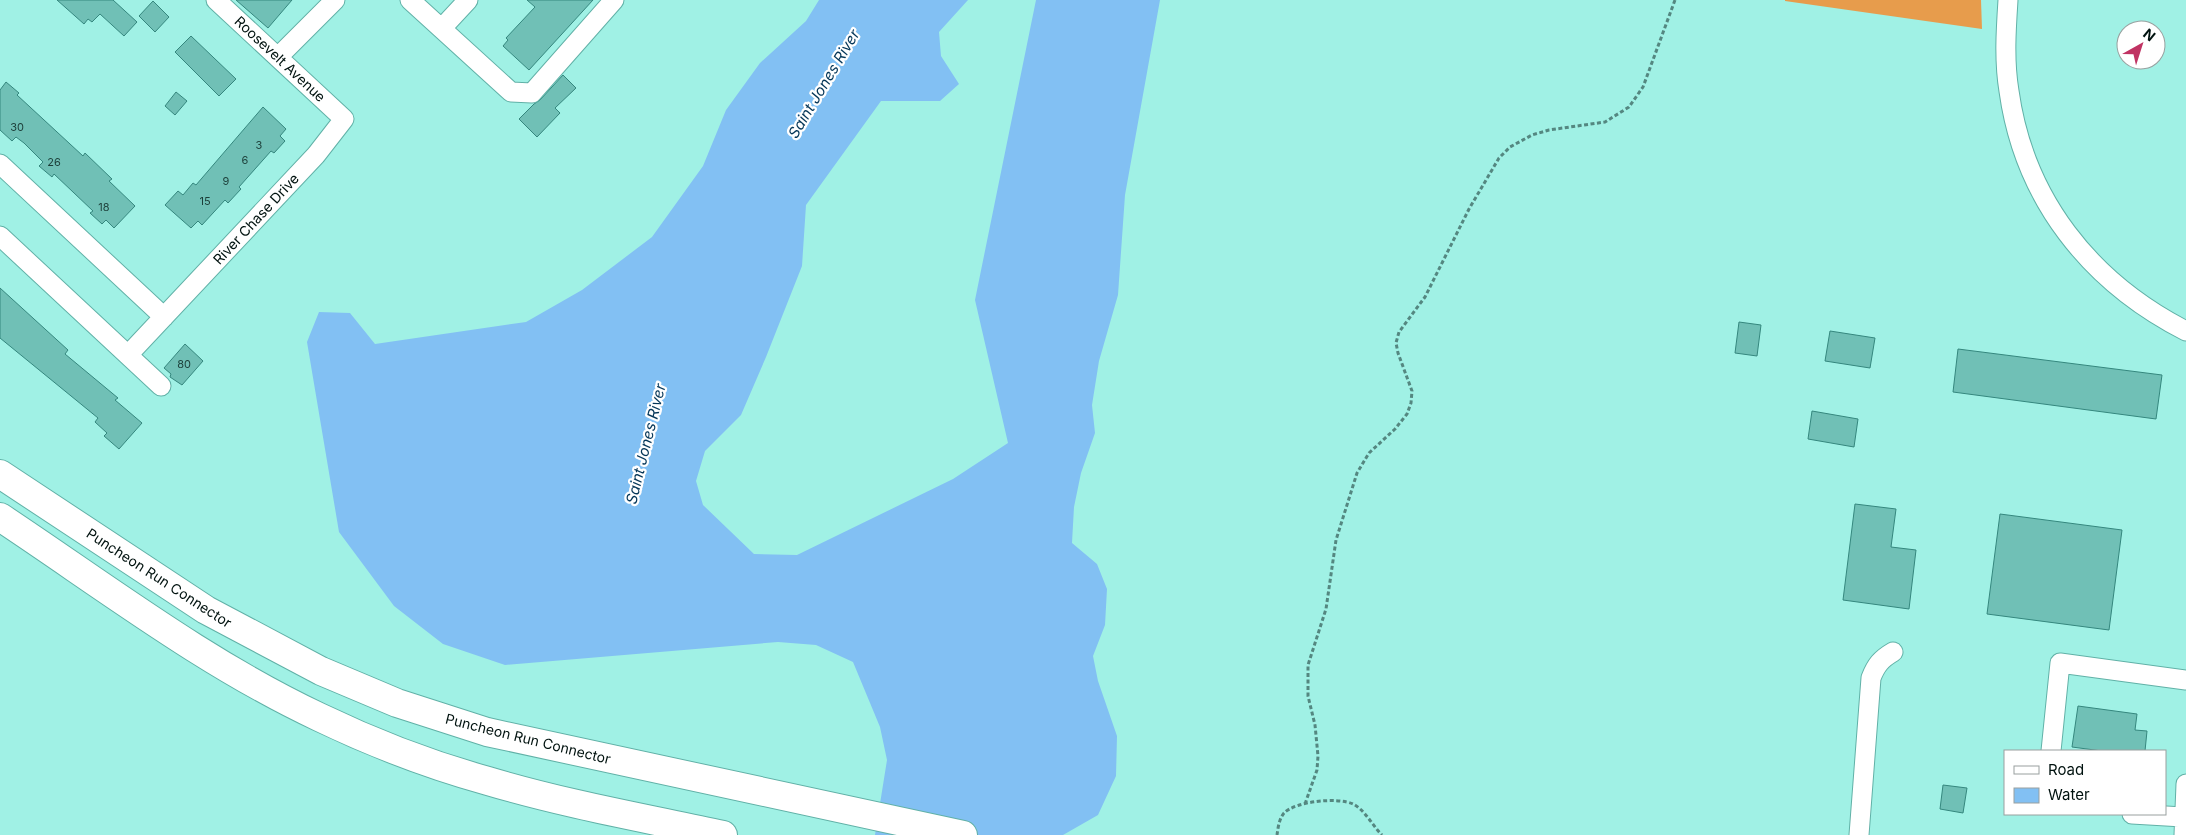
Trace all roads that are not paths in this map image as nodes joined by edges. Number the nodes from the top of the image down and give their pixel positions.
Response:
1 (216, 0) edge
2 (335, 0) edge
3 (410, 0) edge
4 (468, 0) edge
5 (614, 0) edge
6 (2008, 0) edge
7 (442, 28) junction
8 (278, 57) junction
9 (344, 119) joint
10 (0, 164) edge
11 (0, 236) edge
12 (164, 316) junction
13 (2186, 330) edge
14 (128, 355) junction
15 (161, 386) dead end
16 (0, 474) edge
17 (0, 517) edge
18 (1893, 652) dead end
19 (2186, 680) edge
20 (2050, 750) edge
21 (2186, 784) edge
22 (2136, 815) edge
23 (2184, 826) edge
24 (717, 834) edge
25 (963, 835) edge
26 (1859, 835) edge

1 - 8 street, Roosevelt Avenue
2 - 8 street
3 - 7 street
4 - 7 street
5 - 7 street
6 - 13 street
8 - 9 street, Roosevelt Avenue
9 - 12 street, River Chase Drive
10 - 12 street
11 - 14 street
12 - 14 street, River Chase Drive
14 - 15 street
16 - 25 highway, Puncheon Run Connector
17 - 24 highway
18 - 26 street
19 - 20 street
21 - 23 street
22 - 23 street

